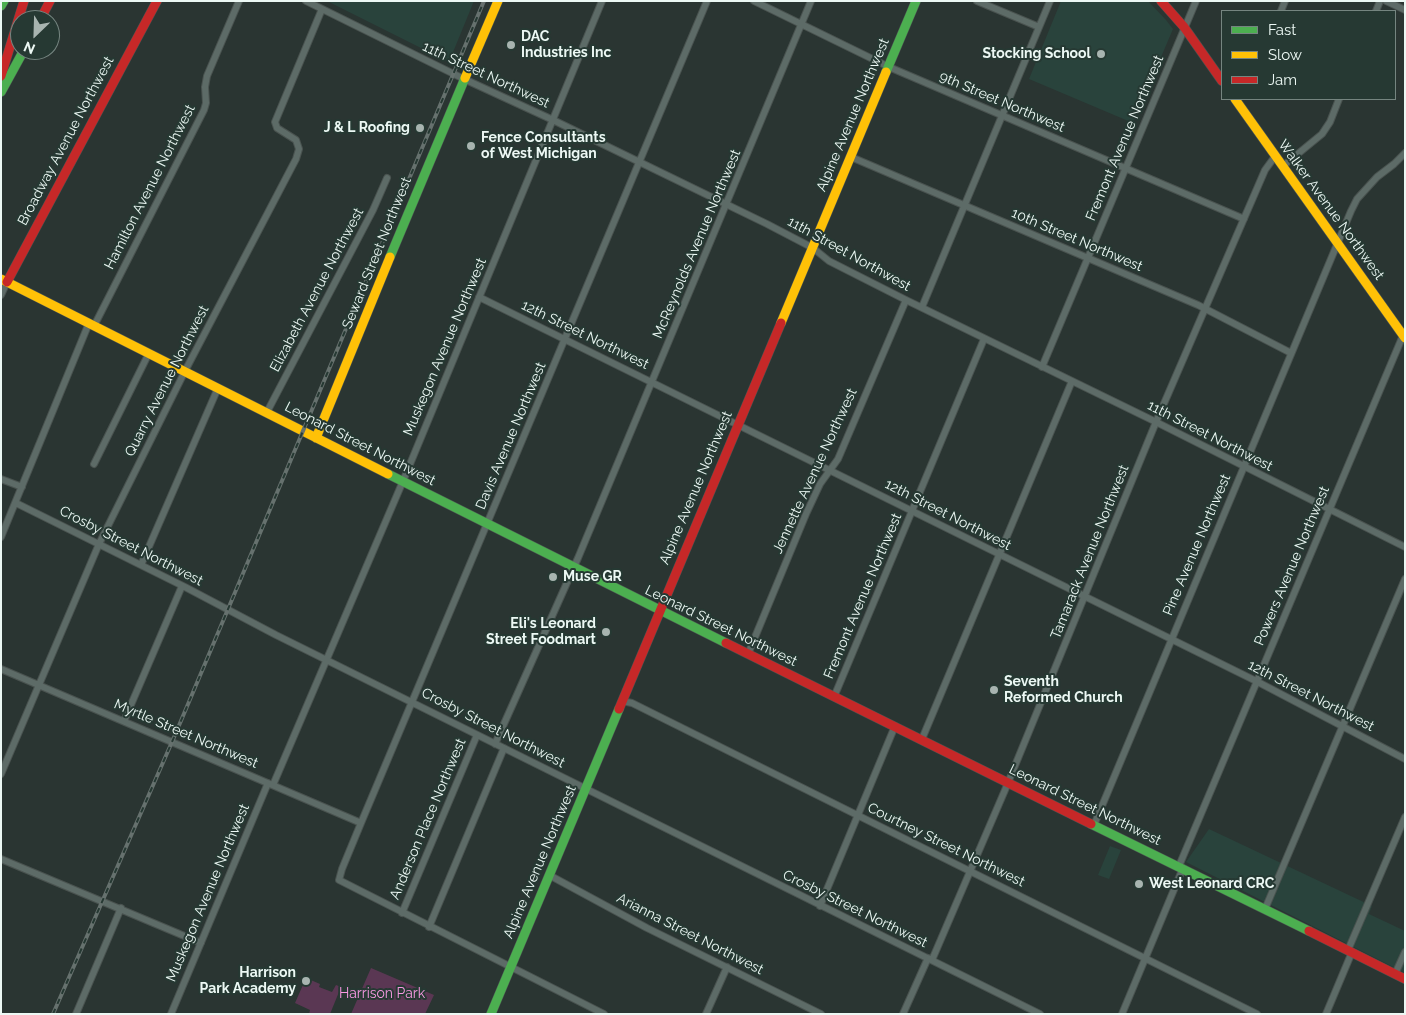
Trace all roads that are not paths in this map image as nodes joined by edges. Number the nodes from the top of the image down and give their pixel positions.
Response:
1 (4, 1) edge
2 (24, 1) edge
3 (157, 1) edge
4 (239, 1) edge
5 (306, 1) edge
6 (498, 1) edge
7 (602, 1) edge
8 (707, 1) edge
9 (754, 1) edge
10 (811, 1) edge
11 (916, 1) edge
12 (977, 1) edge
13 (1050, 1) edge
14 (1161, 1) edge
15 (1196, 1) edge
16 (1386, 1) edge
17 (1, 6) edge
18 (322, 9) junction
19 (1405, 10) edge
20 (802, 25) junction
21 (1039, 27) junction
22 (1184, 27) junction
23 (19, 60) edge
24 (889, 67) junction
25 (1, 76) edge
26 (464, 79) junction
27 (1221, 80) edge
28 (1, 92) edge
29 (1340, 100) edge
30 (1239, 101) edge
31 (1002, 116) junction
32 (553, 120) junction
33 (1405, 153) edge
34 (1276, 156) junction
35 (851, 157) junction
36 (640, 162) junction
37 (1283, 166) junction
38 (1125, 168) junction
39 (387, 178) dead end
40 (727, 204) junction
41 (965, 206) junction
42 (1244, 219) junction
43 (1338, 242) junction
44 (813, 248) junction
45 (1089, 257) junction
46 (4, 280) edge
47 (1, 295) edge
48 (479, 297) junction
49 (906, 300) junction
50 (922, 308) junction
51 (1206, 308) junction
52 (91, 324) junction
53 (1404, 335) edge
54 (566, 339) junction
55 (984, 339) junction
56 (1291, 352) junction
57 (148, 353) junction
58 (1042, 367) junction
59 (185, 371) junction
60 (1072, 381) junction
61 (652, 382) junction
62 (218, 388) junction
63 (267, 412) junction
64 (1156, 422) junction
65 (738, 425) junction
66 (316, 438) junction
67 (94, 464) dead end
68 (1244, 467) junction
69 (829, 470) junction
70 (1, 479) edge
71 (403, 481) junction
72 (22, 488) junction
73 (16, 503) junction
74 (1330, 509) junction
75 (913, 510) junction
76 (488, 524) junction
77 (1, 537) edge
78 (99, 544) junction
79 (1405, 547) edge
80 (1000, 555) junction
81 (141, 566) junction
82 (574, 568) junction
83 (1405, 579) edge
84 (182, 586) junction
85 (1085, 597) junction
86 (660, 610) junction
87 (1171, 640) junction
88 (748, 654) junction
89 (327, 660) junction
90 (1, 669) edge
91 (1256, 681) junction
92 (39, 685) junction
93 (834, 697) junction
94 (622, 701) junction
95 (413, 702) junction
96 (124, 721) junction
97 (1343, 725) junction
98 (895, 726) junction
99 (477, 735) junction
100 (922, 739) junction
101 (495, 744) junction
102 (504, 748) junction
103 (1405, 758) edge
104 (1, 774) edge
105 (1008, 782) junction
106 (270, 784) junction
107 (585, 789) junction
108 (858, 816) junction
109 (1405, 817) edge
110 (361, 823) junction
111 (1094, 826) junction
112 (1, 859) edge
113 (1181, 867) junction
114 (971, 871) junction
115 (549, 875) junction
116 (820, 906) junction
117 (121, 908) junction
118 (1266, 909) junction
119 (402, 913) junction
120 (429, 927) junction
121 (201, 942) junction
122 (1350, 951) junction
123 (1405, 952) edge
124 (1145, 958) junction
125 (930, 959) junction
126 (510, 967) junction
127 (727, 967) junction
128 (1395, 974) junction
129 (1405, 979) edge
130 (76, 1014) edge
131 (171, 1014) edge
132 (491, 1014) edge
133 (604, 1014) edge
134 (706, 1014) edge
135 (821, 1014) edge
136 (903, 1014) edge
137 (1040, 1014) edge
138 (1122, 1014) edge
139 (1258, 1014) edge
140 (1326, 1014) edge

1 - 17 main road
2 - 25 main road
3 - 46 main road, Broadway Avenue Northwest
4 - 52 street, Hamilton Avenue Northwest
5 - 18 street, 11th Street Northwest
6 - 26 main road, Seward Street Northwest
7 - 32 street, Muskegon Avenue Northwest
8 - 36 street, Davis Avenue Northwest
9 - 20 street, 9th Street Northwest
10 - 20 street, McReynolds Avenue Northwest
11 - 24 main road, Alpine Avenue Northwest
12 - 21 street
13 - 21 street
14 - 22 main road
15 - 22 street, Fremont Avenue Northwest
16 - 19 street
18 - 26 street, 11th Street Northwest
18 - 59 street, Quarry Avenue Northwest
20 - 24 street, 9th Street Northwest
20 - 40 street, McReynolds Avenue Northwest
21 - 31 street
22 - 27 main road
22 - 38 street, Fremont Avenue Northwest
23 - 28 main road
24 - 31 street, 9th Street Northwest
24 - 35 main road, Alpine Avenue Northwest
26 - 32 street, 11th Street Northwest
26 - 66 main road, Seward Street Northwest
29 - 37 street
30 - 34 main road, Walker Avenue Northwest
31 - 38 street, 9th Street Northwest
31 - 41 street
32 - 36 street, 11th Street Northwest
32 - 48 street, Muskegon Avenue Northwest
33 - 43 street, Pine Avenue Northwest
34 - 37 main road, Walker Avenue Northwest
34 - 42 street, Tamarack Avenue Northwest
35 - 41 street, 10th Street Northwest
35 - 44 main road, Alpine Avenue Northwest
36 - 40 street, 11th Street Northwest
36 - 54 street, Davis Avenue Northwest
37 - 43 main road, Walker Avenue Northwest
38 - 42 street, 9th Street Northwest
38 - 45 street, Fremont Avenue Northwest
39 - 63 street, Elizabeth Avenue Northwest
40 - 44 street, 11th Street Northwest
40 - 61 street, McReynolds Avenue Northwest
41 - 45 street, 10th Street Northwest
41 - 50 street
42 - 51 street, Tamarack Avenue Northwest
43 - 53 main road, Walker Avenue Northwest
43 - 56 street, Pine Avenue Northwest
44 - 49 street, 11th Street Northwest
44 - 65 main road, Alpine Avenue Northwest
45 - 51 street, 10th Street Northwest
45 - 58 street, Fremont Avenue Northwest
46 - 47 street, Broadway Avenue Northwest
46 - 52 main road, Leonard Street Northwest
48 - 54 street, 12th Street Northwest
48 - 71 street, Muskegon Avenue Northwest
49 - 50 street, 11th Street Northwest
49 - 69 street, Jennette Avenue Northwest
50 - 55 street, 11th Street Northwest
51 - 56 street, 10th Street Northwest
51 - 64 street, Tamarack Avenue Northwest
52 - 57 main road, Leonard Street Northwest
52 - 72 street, Hamilton Avenue Northwest
53 - 74 street, Powers Avenue Northwest
54 - 61 street, 12th Street Northwest
54 - 76 street, Davis Avenue Northwest
55 - 58 street, 11th Street Northwest
55 - 75 street, Fremont Avenue Northwest
56 - 68 street, Pine Avenue Northwest
57 - 59 main road, Leonard Street Northwest
57 - 67 street
58 - 60 street, 11th Street Northwest
59 - 62 main road, Leonard Street Northwest
59 - 78 street, Quarry Avenue Northwest
60 - 64 street, 11th Street Northwest
60 - 80 street
61 - 65 street, 12th Street Northwest
61 - 82 street, McReynolds Avenue Northwest
62 - 63 main road, Leonard Street Northwest
62 - 81 street
63 - 66 main road, Leonard Street Northwest
64 - 68 street, 11th Street Northwest
64 - 85 street, Tamarack Avenue Northwest
65 - 69 street, 12th Street Northwest
65 - 86 main road, Alpine Avenue Northwest
66 - 71 main road, Leonard Street Northwest
68 - 74 street, 11th Street Northwest
68 - 87 street, Pine Avenue Northwest
69 - 75 street, 12th Street Northwest
69 - 88 street, Jennette Avenue Northwest
70 - 72 street
71 - 76 main road, Leonard Street Northwest
71 - 89 street, Muskegon Avenue Northwest
72 - 73 street, Hamilton Avenue Northwest
73 - 77 street, Hamilton Avenue Northwest
73 - 78 street, Crosby Street Northwest
74 - 79 street, 11th Street Northwest
74 - 91 street, Powers Avenue Northwest
75 - 80 street, 12th Street Northwest
75 - 93 street, Fremont Avenue Northwest
76 - 82 main road, Leonard Street Northwest
76 - 95 street, Davis Avenue Northwest
78 - 81 street, Crosby Street Northwest
78 - 92 street, Quarry Avenue Northwest
80 - 85 street, 12th Street Northwest
80 - 100 street
81 - 84 street, Crosby Street Northwest
82 - 86 main road, Leonard Street Northwest
82 - 101 street, McReynolds Avenue Northwest
83 - 97 street
84 - 89 street, Crosby Street Northwest
84 - 96 street
85 - 87 street, 12th Street Northwest
85 - 105 street, Tamarack Avenue Northwest
86 - 88 main road, Leonard Street Northwest
86 - 94 main road, Alpine Avenue Northwest
87 - 91 street, 12th Street Northwest
87 - 111 street, Pine Avenue Northwest
88 - 93 main road, Leonard Street Northwest
89 - 95 street, Crosby Street Northwest
89 - 106 street, Muskegon Avenue Northwest
90 - 92 street, Myrtle Street Northwest
91 - 97 street, 12th Street Northwest
91 - 113 street, Powers Avenue Northwest
92 - 96 street, Myrtle Street Northwest
92 - 104 street, Quarry Avenue Northwest
93 - 98 main road, Leonard Street Northwest
94 - 107 main road, Alpine Avenue Northwest
94 - 108 street, Courtney Street Northwest
95 - 99 street, Crosby Street Northwest
95 - 110 street, Davis Avenue Northwest
96 - 106 street, Myrtle Street Northwest
97 - 103 street, 12th Street Northwest
97 - 118 street
98 - 100 main road, Leonard Street Northwest
98 - 108 street
99 - 101 street, Crosby Street Northwest
99 - 119 street, Anderson Place Northwest
100 - 105 main road, Leonard Street Northwest
101 - 102 street, Crosby Street Northwest
102 - 107 street, Crosby Street Northwest
102 - 120 street
105 - 111 main road, Leonard Street Northwest
105 - 114 street, Tamarack Avenue Northwest
106 - 110 street, Myrtle Street Northwest
106 - 121 street, Muskegon Avenue Northwest
107 - 115 main road, Alpine Avenue Northwest
107 - 116 street, Crosby Street Northwest
108 - 114 street, Courtney Street Northwest
108 - 116 street
109 - 122 street
110 - 119 street, Davis Avenue Northwest
111 - 113 main road, Leonard Street Northwest
112 - 117 street
113 - 118 main road, Leonard Street Northwest
113 - 124 street, Powers Avenue Northwest
114 - 124 street, Courtney Street Northwest
114 - 125 street, Tamarack Avenue Northwest
115 - 126 main road, Alpine Avenue Northwest
115 - 127 street, Arianna Street Northwest
116 - 125 street, Crosby Street Northwest
117 - 121 street
117 - 130 street
118 - 122 main road, Leonard Street Northwest
119 - 120 street
120 - 126 street
121 - 131 street, Muskegon Avenue Northwest
122 - 128 main road, Leonard Street Northwest
122 - 140 street
123 - 128 street
124 - 138 street, Powers Avenue Northwest
124 - 139 street, Courtney Street Northwest
125 - 136 street, Tamarack Avenue Northwest
125 - 137 street, Crosby Street Northwest
126 - 132 main road, Alpine Avenue Northwest
126 - 133 street
127 - 134 street
127 - 135 street, Arianna Street Northwest
128 - 129 main road, Leonard Street Northwest

